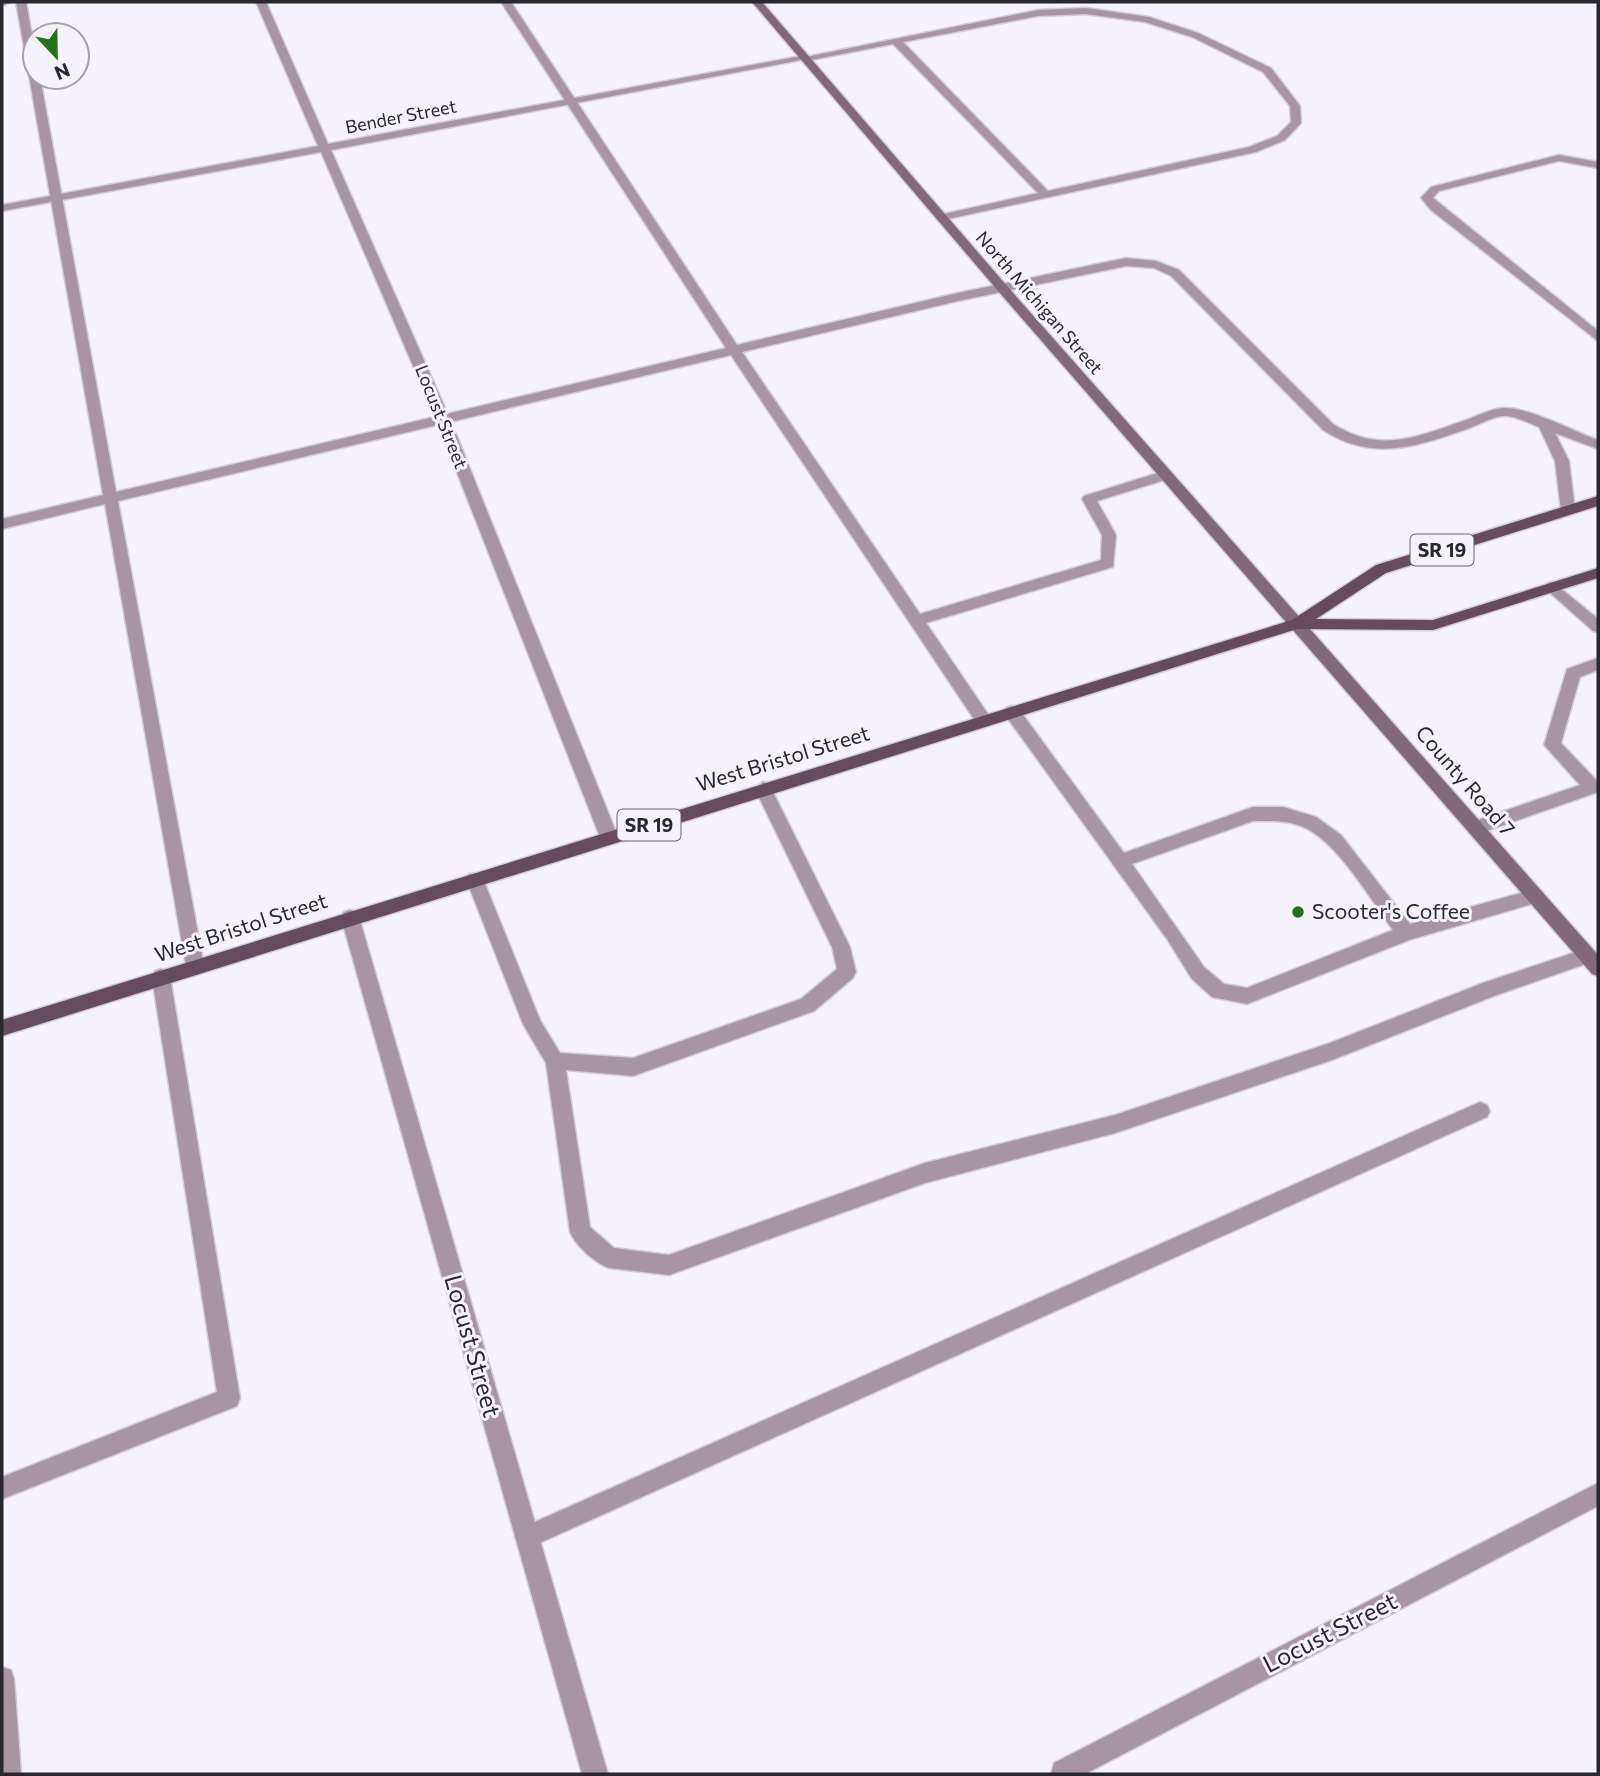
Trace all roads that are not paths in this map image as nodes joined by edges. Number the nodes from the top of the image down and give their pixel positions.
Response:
1 (21, 2) edge
2 (261, 2) edge
3 (506, 2) edge
4 (757, 2) edge
5 (895, 40) junction
6 (806, 58) junction
7 (572, 103) junction
8 (328, 149) junction
9 (1598, 165) edge
10 (1045, 194) junction
11 (54, 199) junction
12 (2, 208) edge
13 (943, 217) junction
14 (1003, 289) junction
15 (1596, 333) edge
16 (734, 350) junction
17 (443, 419) junction
18 (1544, 424) junction
19 (1598, 445) edge
20 (1166, 475) junction
21 (111, 498) junction
22 (1598, 501) edge
23 (1568, 510) junction
24 (2, 524) edge
25 (1598, 573) edge
26 (1553, 587) junction
27 (916, 620) junction
28 (1297, 624) junction
29 (1598, 628) edge
30 (1598, 664) edge
31 (1012, 712) junction
32 (984, 721) junction
33 (763, 789) junction
34 (1475, 828) junction
35 (608, 837) junction
36 (1120, 861) junction
37 (475, 879) junction
38 (1535, 895) junction
39 (350, 917) junction
40 (1406, 933) junction
41 (1593, 962) edge
42 (195, 966) junction
43 (162, 977) junction
44 (2, 1028) edge
45 (555, 1061) junction
46 (1480, 1111) dead end
47 (2, 1488) edge
48 (1598, 1494) edge
49 (527, 1537) junction
50 (2, 1679) edge
51 (8, 1774) edge
52 (595, 1774) edge
53 (1062, 1774) edge

1 - 11 street
2 - 8 street, Locust Street
3 - 7 street
4 - 6 street, North Michigan Street
5 - 6 street, Bender Street
5 - 10 street
5 - 10 street, Bender Street
6 - 7 street, Bender Street
6 - 13 street, North Michigan Street
7 - 8 street, Bender Street
7 - 16 street
8 - 11 street, Bender Street
8 - 17 street, Locust Street
9 - 15 street
10 - 13 street
11 - 12 street, Bender Street
11 - 21 street
13 - 14 street, North Michigan Street
14 - 16 street
14 - 18 street
14 - 20 street, North Michigan Street
16 - 17 street
16 - 27 street
17 - 21 street
17 - 35 street, Locust Street
18 - 19 street
18 - 23 street
20 - 27 street
20 - 28 street, North Michigan Street
21 - 24 street
21 - 42 street
22 - 23 main road, West Bristol Street / SR 19
23 - 28 main road, West Bristol Street / SR 19
25 - 26 main road, West Bristol Street / SR 19
26 - 28 main road, West Bristol Street / SR 19
26 - 29 street
27 - 32 street
28 - 31 main road, West Bristol Street / SR 19
28 - 34 street, County Road 7
30 - 34 street
31 - 32 main road, West Bristol Street / SR 19
31 - 36 street
32 - 33 main road, West Bristol Street / SR 19
33 - 35 main road, West Bristol Street / SR 19
33 - 45 street
34 - 38 street, County Road 7
35 - 37 main road, West Bristol Street / SR 19
36 - 40 street
36 - 40 street
37 - 39 main road, West Bristol Street / SR 19
37 - 45 street
38 - 40 street
38 - 41 street, County Road 7
39 - 42 main road, West Bristol Street / SR 19
39 - 49 street, Locust Street
41 - 45 street
42 - 43 main road, West Bristol Street / SR 19
43 - 44 main road, West Bristol Street / SR 19
43 - 47 street
46 - 49 street
48 - 53 street, Locust Street
49 - 52 street, Locust Street
50 - 51 street

